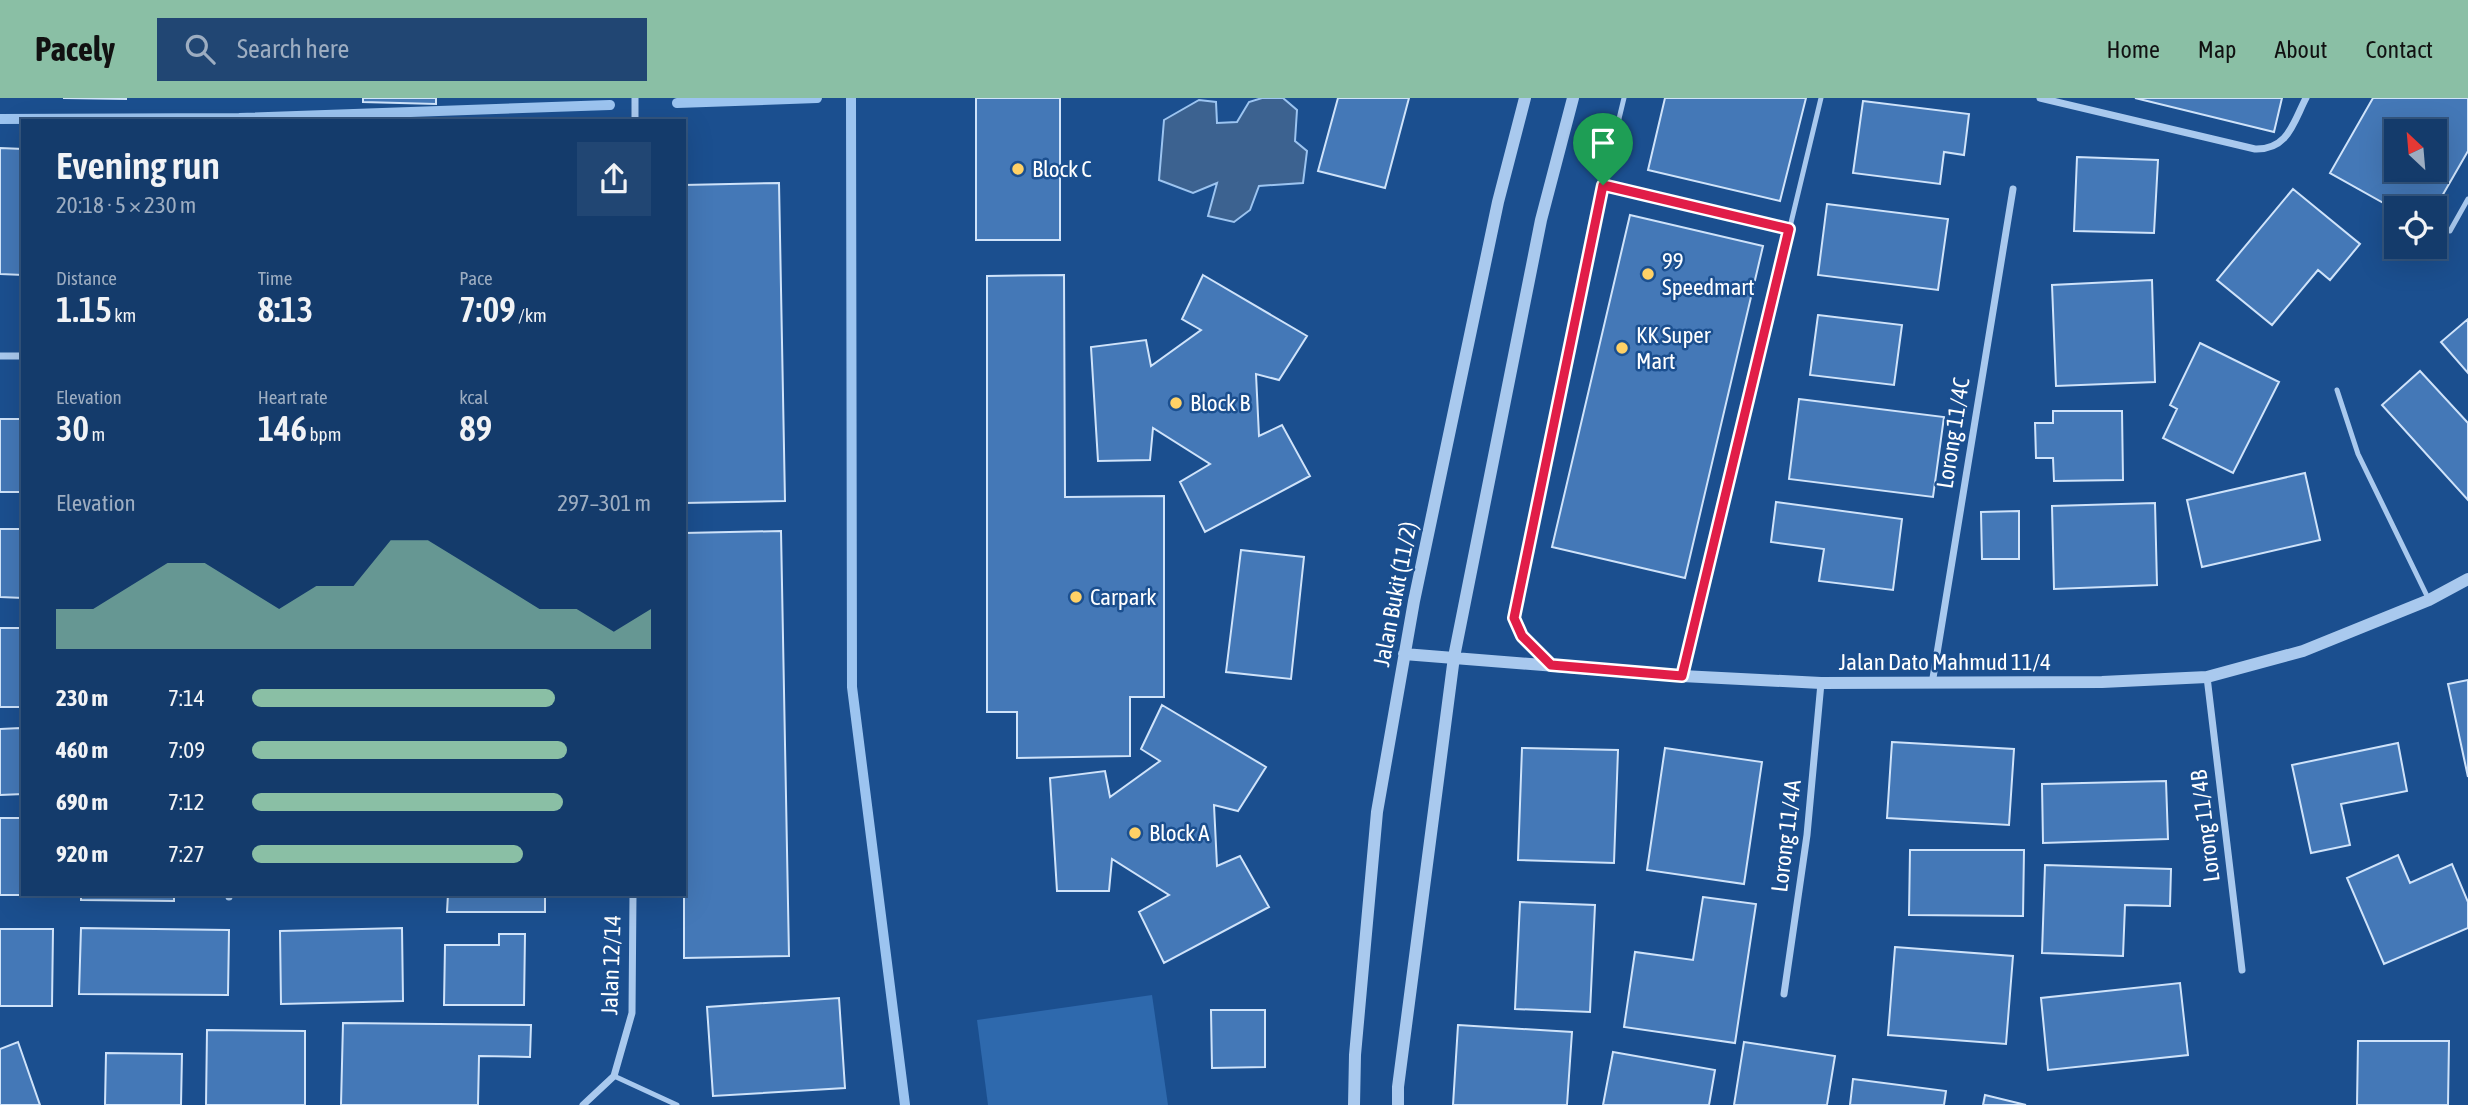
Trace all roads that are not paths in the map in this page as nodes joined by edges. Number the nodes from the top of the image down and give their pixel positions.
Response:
1 (635, 98) edge
2 (1525, 98) edge
3 (1573, 98) edge
4 (1624, 98) edge
5 (1821, 98) edge
6 (2040, 98) edge
7 (2306, 98) edge
8 (635, 119) edge
9 (1603, 185) junction
10 (2013, 189) dead end
11 (2468, 199) edge
12 (1789, 229) junction
13 (2450, 231) dead end
14 (0, 356) edge
15 (21, 356) edge
16 (2337, 390) dead end
17 (2468, 579) edge
18 (2429, 600) junction
19 (1404, 654) junction
20 (1454, 657) junction
21 (1551, 665) junction
22 (1682, 676) junction
23 (2207, 677) junction
24 (1821, 683) junction
25 (1932, 684) junction
26 (632, 896) edge
27 (2242, 970) dead end
28 (1784, 994) dead end
29 (614, 1076) junction
30 (583, 1105) edge
31 (677, 1105) edge
32 (1354, 1105) edge
33 (1398, 1105) edge

1 - 8 street
2 - 19 street, Jalan Bukit (11/2)
3 - 20 street
4 - 9 lane
5 - 12 lane
6 - 7 street
9 - 12 lane
9 - 21 lane
10 - 25 street, Lorong 11/4C
11 - 13 lane
12 - 22 lane
14 - 15 street
16 - 18 lane
17 - 18 street, Jalan Dato Mahmud 11/4
18 - 23 street, Jalan Dato Mahmud 11/4
19 - 20 street, Jalan Dato Mahmud 11/4
19 - 32 street, Jalan Bukit (11/2)
20 - 21 street, Jalan Dato Mahmud 11/4
20 - 33 street
21 - 22 street, Jalan Dato Mahmud 11/4
22 - 24 street, Jalan Dato Mahmud 11/4
23 - 25 street, Jalan Dato Mahmud 11/4
23 - 27 street, Lorong 11/4B
24 - 25 street, Jalan Dato Mahmud 11/4
24 - 28 street, Lorong 11/4A
26 - 29 street, Jalan 12/14
29 - 30 street
29 - 31 lane

